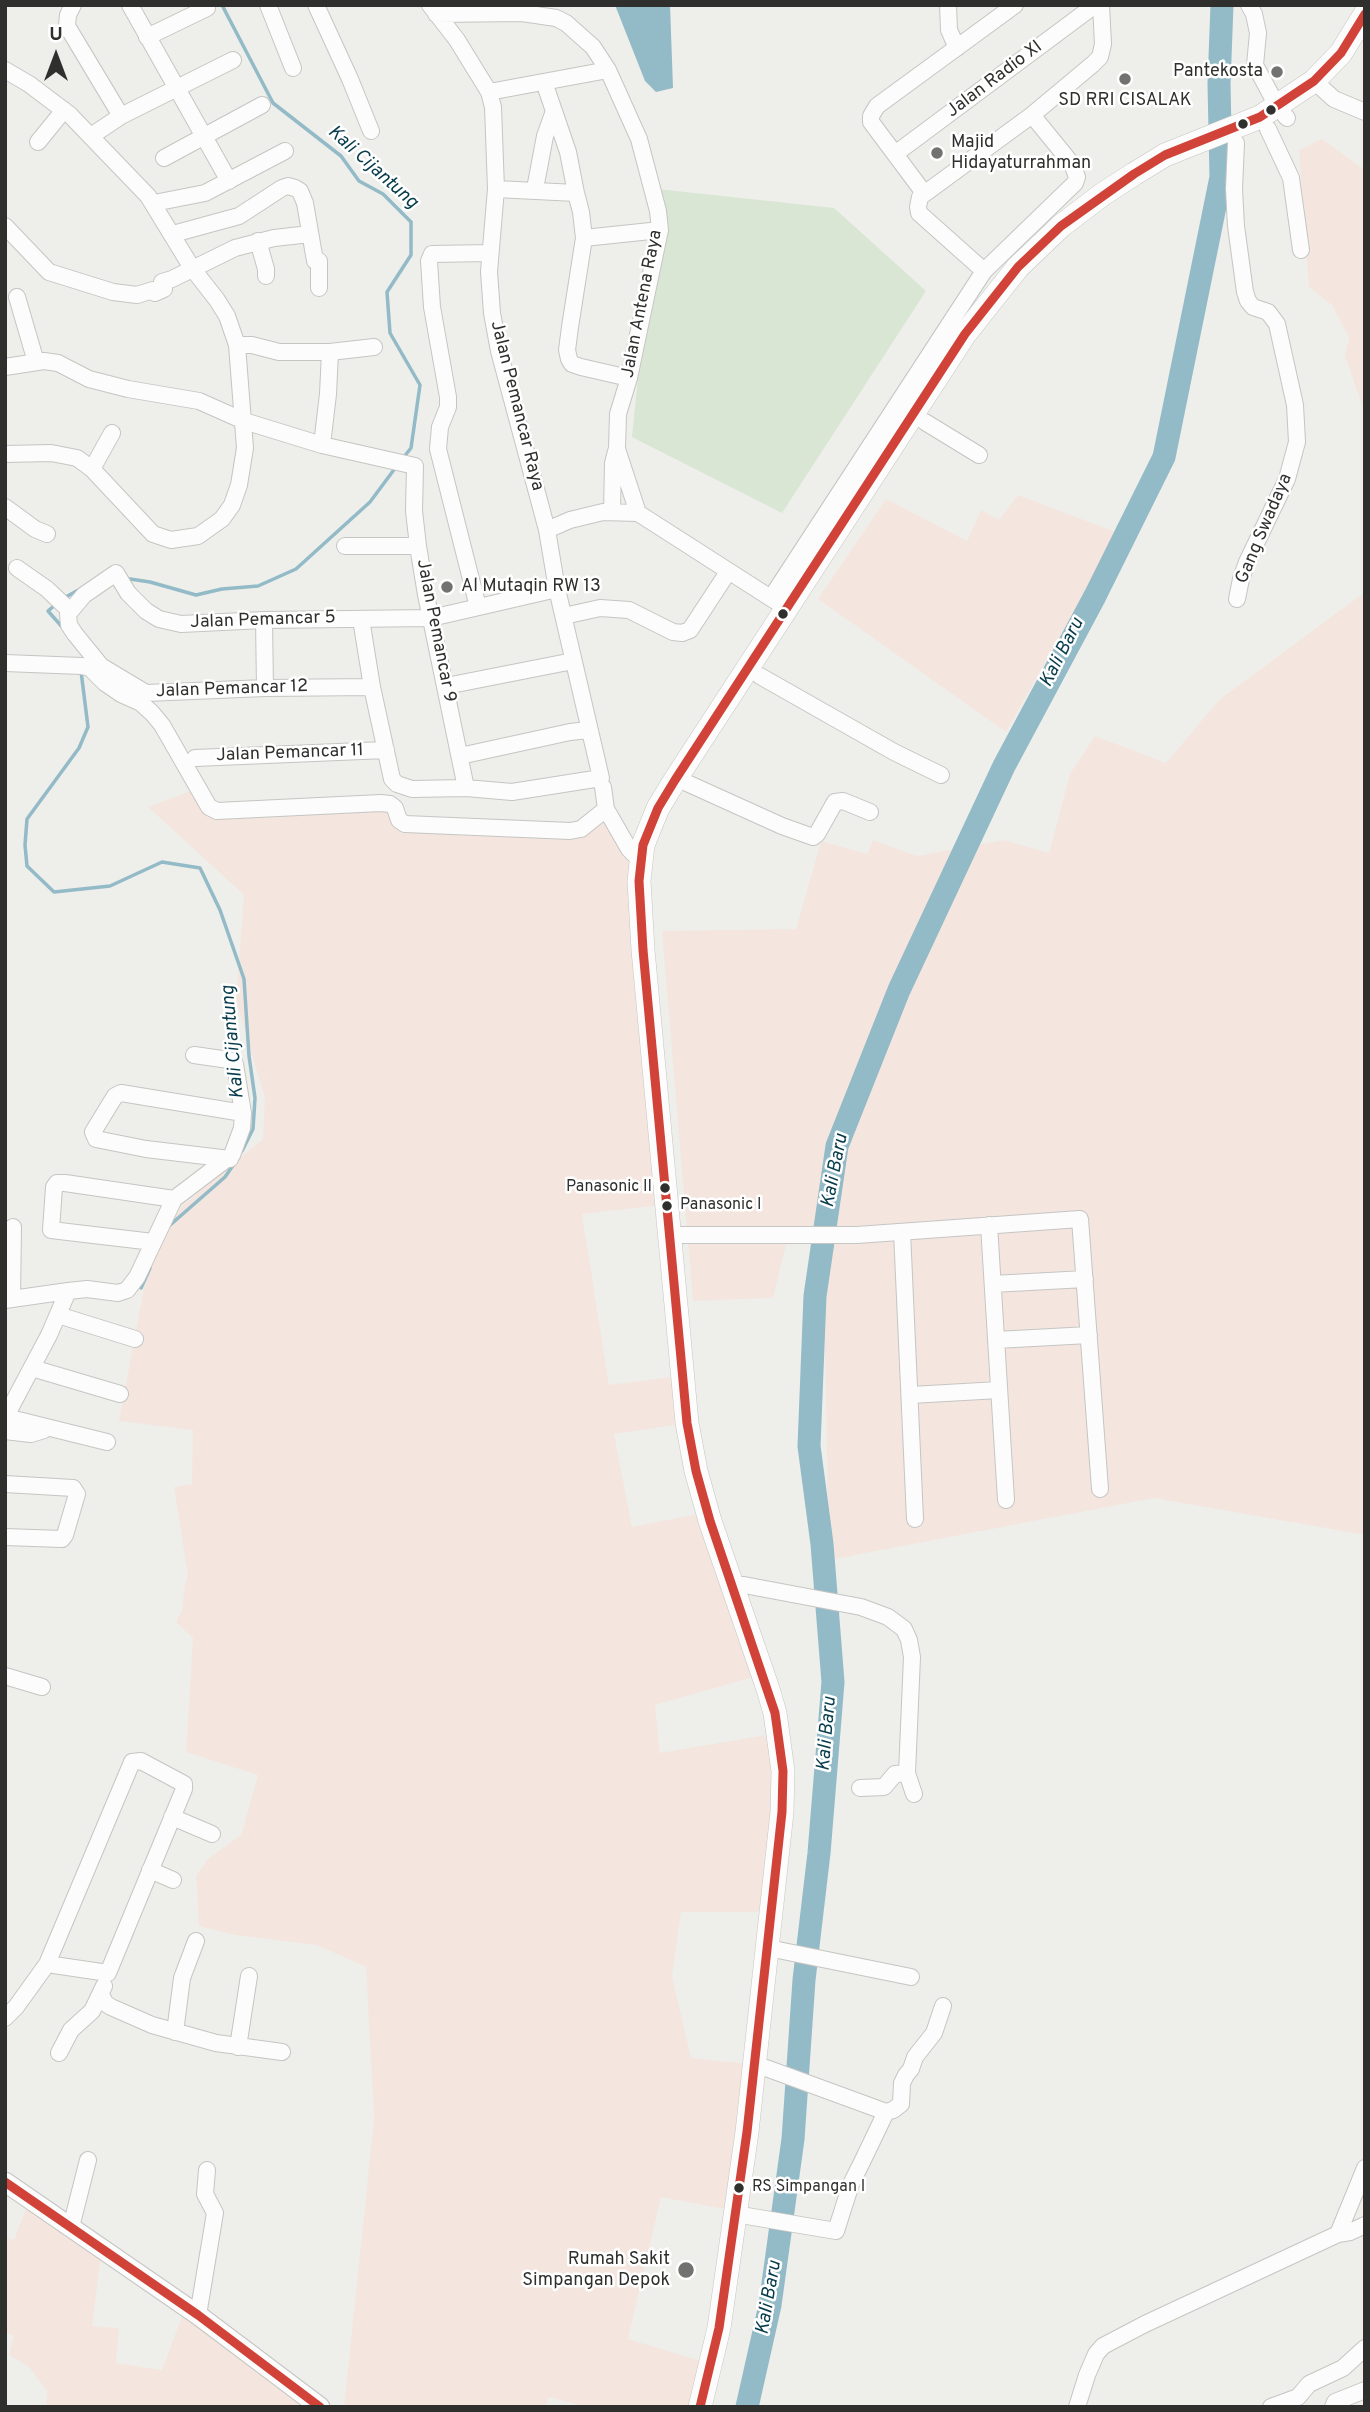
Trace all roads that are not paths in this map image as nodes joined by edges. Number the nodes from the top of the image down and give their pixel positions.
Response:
1 (73, 5) edge
2 (130, 5) edge
3 (268, 5) edge
4 (316, 5) edge
5 (948, 5) edge
6 (1015, 5) edge
7 (1095, 5) edge
8 (1101, 5) edge
9 (1249, 5) edge
10 (207, 8) dead end
11 (433, 10) edge
12 (1365, 14) edge
13 (147, 37) junction
14 (1365, 38) edge
15 (957, 48) junction
16 (233, 60) dead end
17 (293, 68) dead end
18 (5, 70) edge
19 (608, 70) junction
20 (544, 82) junction
21 (1318, 86) junction
22 (176, 90) junction
23 (489, 92) junction
24 (261, 105) dead end
25 (64, 110) junction
26 (554, 111) junction
27 (1365, 111) edge
28 (1032, 115) junction
29 (121, 116) junction
30 (1277, 118) junction
31 (371, 131) dead end
32 (204, 134) junction
33 (91, 135) junction
34 (1234, 139) junction
35 (38, 142) dead end
36 (285, 151) dead end
37 (895, 154) junction
38 (164, 158) dead end
39 (1170, 162) junction
40 (229, 181) junction
41 (496, 189) junction
42 (536, 189) junction
43 (576, 193) junction
44 (924, 193) junction
45 (154, 204) junction
46 (5, 226) edge
47 (660, 230) junction
48 (173, 234) junction
49 (310, 234) junction
50 (584, 238) junction
51 (258, 241) junction
52 (1301, 250) dead end
53 (490, 253) junction
54 (192, 268) junction
55 (984, 271) junction
56 (266, 276) dead end
57 (319, 288) dead end
58 (17, 297) dead end
59 (237, 345) junction
60 (374, 347) dead end
61 (330, 352) junction
62 (36, 362) junction
63 (5, 367) edge
64 (629, 378) junction
65 (244, 421) junction
66 (925, 422) junction
67 (112, 432) dead end
68 (322, 445) junction
69 (617, 448) junction
70 (5, 454) edge
71 (979, 455) dead end
72 (92, 469) junction
73 (5, 507) edge
74 (612, 512) junction
75 (638, 513) junction
76 (547, 530) junction
77 (47, 534) dead end
78 (345, 546) dead end
79 (418, 546) junction
80 (17, 568) dead end
81 (728, 572) junction
82 (557, 589) junction
83 (1237, 599) dead end
84 (65, 607) junction
85 (478, 607) junction
86 (786, 608) junction
87 (564, 616) junction
88 (431, 618) junction
89 (361, 619) junction
90 (264, 620) junction
91 (573, 661) junction
92 (5, 663) edge
93 (760, 676) junction
94 (446, 686) junction
95 (372, 687) junction
96 (265, 688) junction
97 (143, 698) junction
98 (589, 730) junction
99 (386, 750) junction
100 (460, 755) junction
101 (195, 758) dead end
102 (941, 775) dead end
103 (602, 783) junction
104 (687, 783) junction
105 (466, 788) junction
106 (606, 809) junction
107 (870, 812) dead end
108 (640, 860) junction
109 (194, 1055) dead end
110 (243, 1113) junction
111 (230, 1158) junction
112 (174, 1199) junction
113 (989, 1225) junction
114 (13, 1227) dead end
115 (902, 1232) junction
116 (676, 1235) junction
117 (153, 1242) junction
118 (1085, 1279) junction
119 (993, 1284) junction
120 (68, 1291) junction
121 (9, 1299) edge
122 (58, 1315) junction
123 (1089, 1335) junction
124 (135, 1339) dead end
125 (996, 1340) junction
126 (32, 1368) junction
127 (999, 1390) junction
128 (120, 1394) dead end
129 (911, 1395) junction
130 (6, 1417) edge
131 (48, 1428) junction
132 (5, 1431) edge
133 (107, 1442) dead end
134 (5, 1484) edge
135 (1100, 1489) dead end
136 (1006, 1500) dead end
137 (915, 1519) dead end
138 (5, 1537) edge
139 (739, 1585) junction
140 (5, 1676) edge
141 (42, 1687) dead end
142 (907, 1773) junction
143 (860, 1788) dead end
144 (914, 1794) dead end
145 (172, 1817) junction
146 (212, 1834) dead end
147 (150, 1870) junction
148 (173, 1880) dead end
149 (196, 1941) dead end
150 (788, 1952) junction
151 (47, 1964) junction
152 (108, 1973) junction
153 (249, 1976) dead end
154 (911, 1977) dead end
155 (101, 1994) junction
156 (943, 2006) dead end
157 (5, 2018) edge
158 (175, 2032) junction
159 (237, 2047) junction
160 (282, 2052) dead end
161 (59, 2053) dead end
162 (773, 2070) junction
163 (887, 2112) junction
164 (88, 2160) dead end
165 (1365, 2168) edge
166 (207, 2170) dead end
167 (5, 2182) edge
168 (755, 2217) junction
169 (1365, 2225) edge
170 (71, 2227) junction
171 (1338, 2234) junction
172 (198, 2315) junction
173 (1365, 2348) edge
174 (1365, 2390) edge
175 (320, 2407) edge
176 (700, 2407) edge
177 (711, 2407) edge
178 (1077, 2407) edge
179 (1271, 2407) edge
180 (1333, 2407) edge

1 - 29 street
2 - 13 street
3 - 17 street
4 - 31 street
5 - 15 street
6 - 15 street
7 - 37 street, Jalan Radio XI
8 - 28 street
9 - 30 street
10 - 13 street
11 - 19 street, Jalan Antena Raya
11 - 23 street, Jalan Pemancar Raya
12 - 21 highway
13 - 22 street
14 - 21 highway
15 - 37 street
16 - 22 street
18 - 25 street
19 - 20 street
19 - 47 street, Jalan Antena Raya
20 - 23 street
20 - 26 street
21 - 27 street
21 - 30 highway
22 - 29 street
22 - 32 street
23 - 41 street, Jalan Pemancar Raya
24 - 32 street
25 - 33 street
25 - 35 street
26 - 42 street
26 - 43 street
28 - 44 street
28 - 55 street
29 - 33 street
30 - 34 highway
30 - 52 street
32 - 38 street
32 - 40 street
33 - 45 street
34 - 39 highway
34 - 83 street, Gang Swadaya
36 - 40 street
37 - 44 street
39 - 66 highway
39 - 86 highway
40 - 45 street
41 - 42 street
41 - 53 street, Jalan Pemancar Raya
42 - 43 street
43 - 50 street
44 - 55 street
45 - 48 street
46 - 54 street
47 - 50 street
47 - 64 street, Jalan Antena Raya
48 - 49 street
48 - 54 street
49 - 51 street
49 - 57 street
50 - 64 street
51 - 54 street
51 - 56 street
53 - 76 street, Jalan Pemancar Raya
53 - 85 street
54 - 59 street
55 - 86 street
58 - 62 street
59 - 61 street
59 - 65 street
60 - 61 street
61 - 68 street
62 - 63 street
62 - 65 street
64 - 69 street, Jalan Antena Raya
65 - 68 street
65 - 72 street
66 - 71 street
66 - 86 highway
67 - 72 street
68 - 79 street
69 - 74 street, Jalan Antena Raya
69 - 75 street, Jalan Antena Raya
70 - 72 street
73 - 77 street
74 - 75 street
74 - 76 street
75 - 81 street
76 - 82 street, Jalan Pemancar Raya
78 - 79 street, Jalan Pemancar 9
79 - 88 street, Jalan Pemancar 9
80 - 84 street
81 - 86 street
81 - 87 street
82 - 85 street, Jalan Pemancar 5
82 - 87 street, Jalan Pemancar Raya
84 - 90 street, Jalan Pemancar 5
84 - 97 street, Jalan Pemancar 12
85 - 88 street, Jalan Pemancar 5
86 - 93 highway
86 - 108 highway
87 - 91 street, Jalan Pemancar Raya
88 - 89 street, Jalan Pemancar 5
88 - 94 street, Jalan Pemancar 9
89 - 90 street, Jalan Pemancar 5
89 - 95 street
90 - 96 street
91 - 94 street
91 - 98 street, Jalan Pemancar Raya
92 - 97 street
93 - 102 street
93 - 104 highway
94 - 100 street, Jalan Pemancar 9
95 - 96 street, Jalan Pemancar 12
95 - 99 street
96 - 97 street, Jalan Pemancar 12
97 - 106 street
98 - 100 street
98 - 103 street, Jalan Pemancar Raya
99 - 101 street, Jalan Pemancar 11
99 - 105 street
100 - 105 street, Jalan Pemancar 9
103 - 105 street
103 - 106 street, Jalan Pemancar Raya
104 - 107 street
104 - 116 highway
106 - 108 street
108 - 116 highway
109 - 110 street
110 - 111 street
110 - 111 street
111 - 112 street
112 - 117 street
112 - 117 street
113 - 115 street
113 - 118 street
113 - 119 street
114 - 121 street
115 - 116 street
115 - 129 street
116 - 139 highway
117 - 120 street
118 - 119 street
118 - 123 street
119 - 125 street
120 - 121 street
120 - 122 street
122 - 124 street
122 - 126 street
123 - 125 street
123 - 135 street
125 - 127 street
126 - 128 street
126 - 130 street
127 - 129 street
127 - 136 street
129 - 137 street
130 - 131 street
131 - 132 street
131 - 133 street
134 - 138 street
139 - 142 street
139 - 150 highway
139 - 176 highway
140 - 141 street
142 - 143 street
142 - 144 street
145 - 146 street
145 - 147 street
145 - 151 street
147 - 148 street
147 - 152 street
149 - 158 street
150 - 154 street
150 - 162 highway
151 - 152 street
151 - 157 street
152 - 155 street
153 - 159 street
155 - 158 street
155 - 161 street
156 - 163 street
158 - 159 street
159 - 160 street
162 - 163 street
162 - 168 highway
163 - 168 street
164 - 170 street
165 - 171 street
166 - 172 street
167 - 170 main road
168 - 177 highway
169 - 171 street
170 - 172 main road
171 - 178 street
172 - 175 main road
173 - 179 street
174 - 180 street

